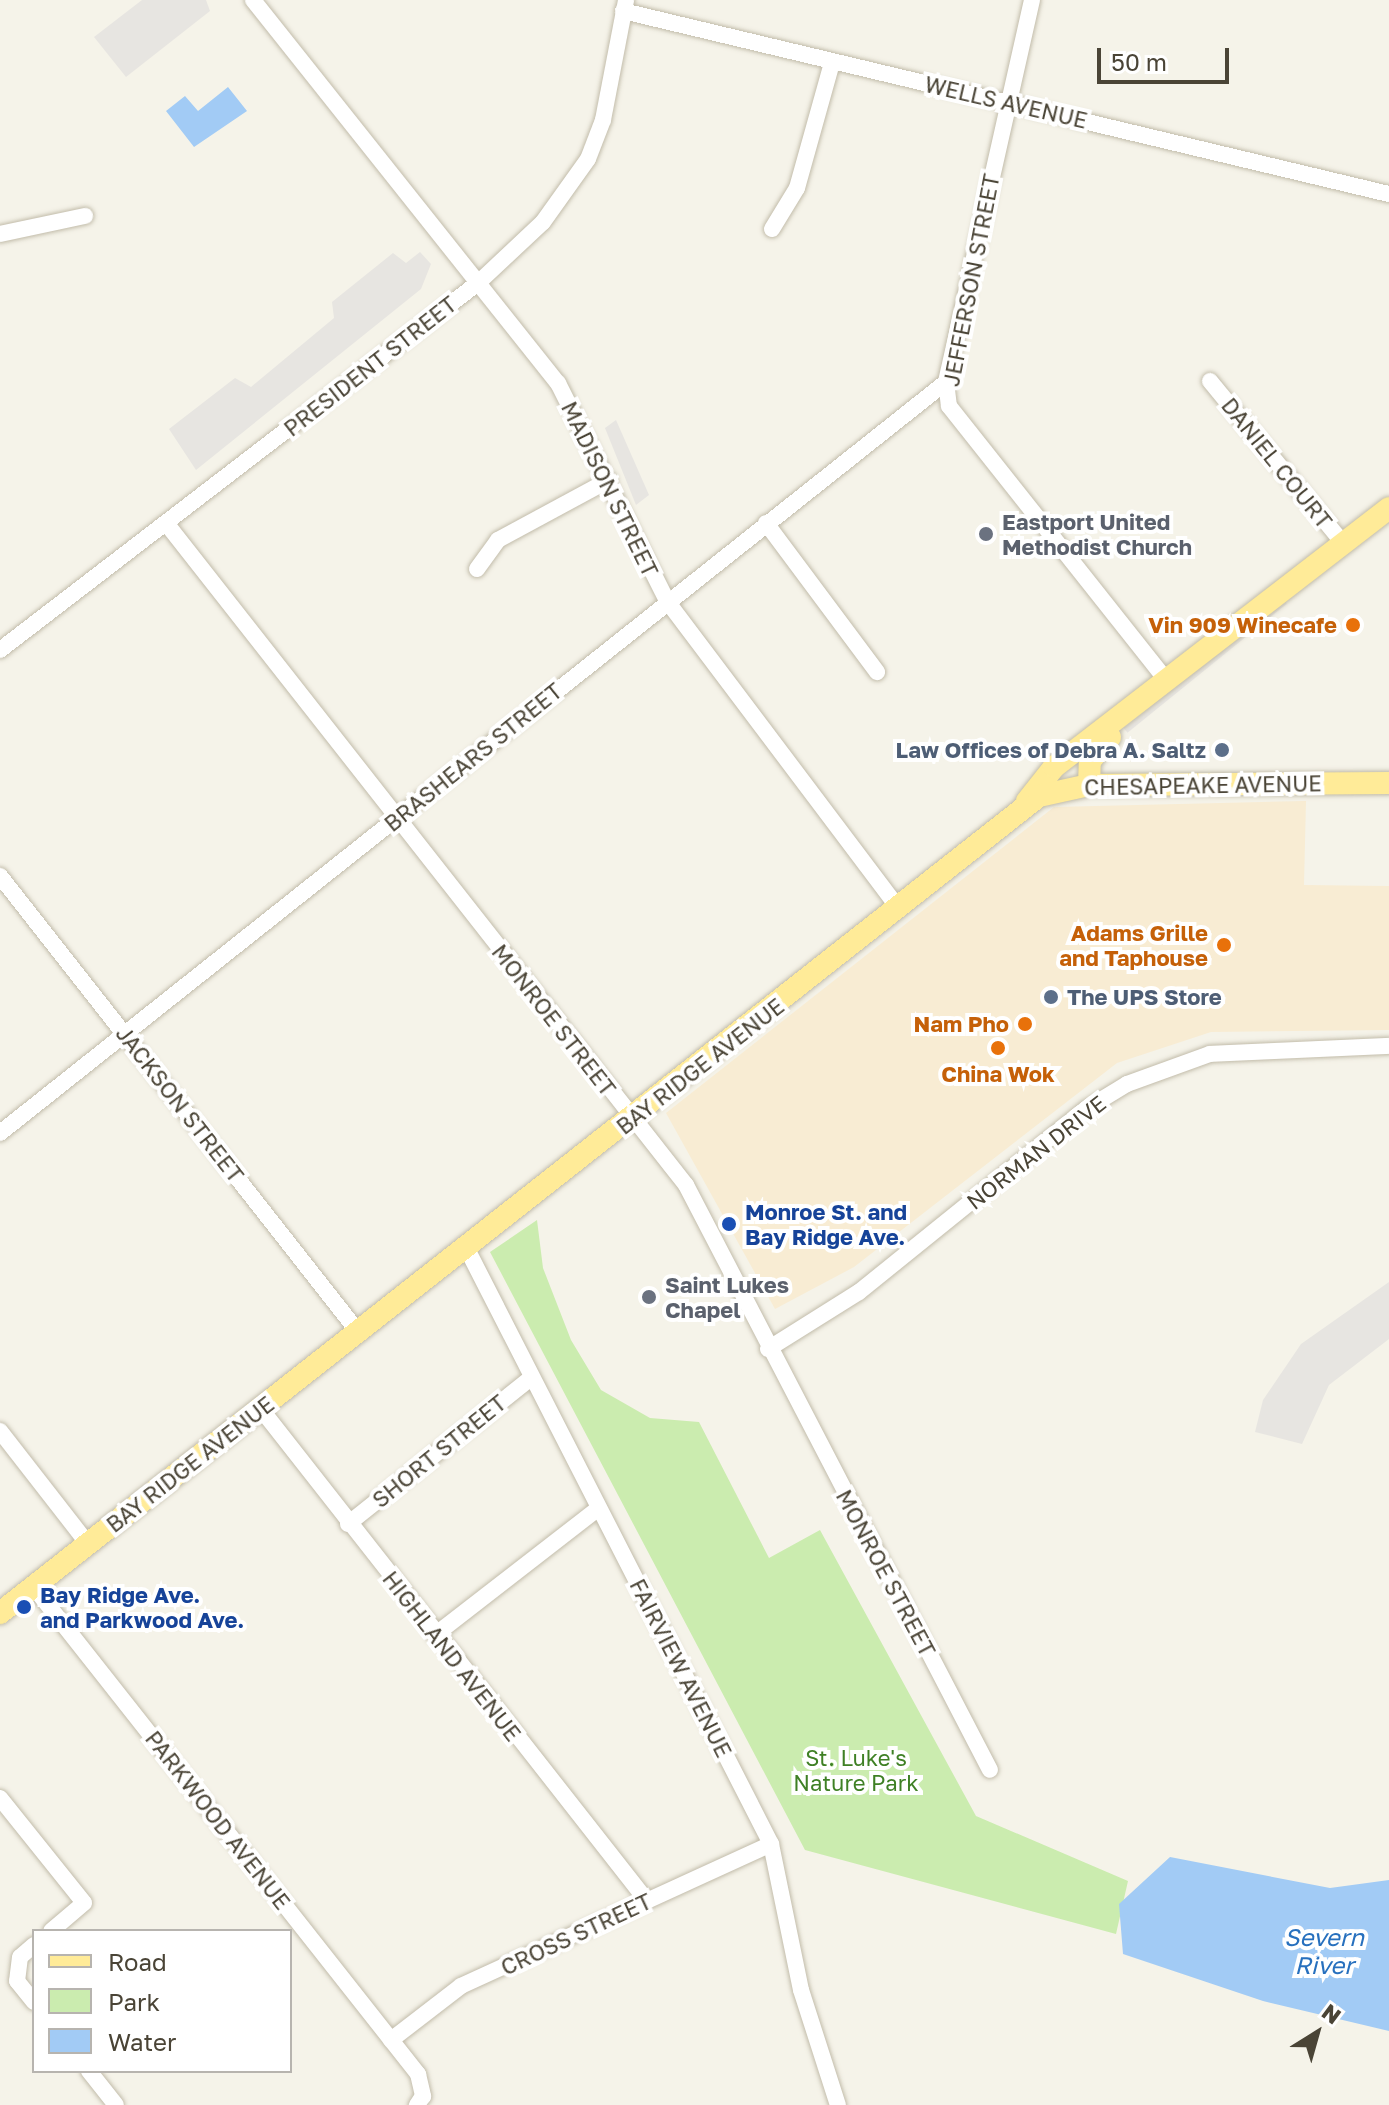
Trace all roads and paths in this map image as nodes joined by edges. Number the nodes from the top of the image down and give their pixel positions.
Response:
1 (253, 0) edge
2 (1032, 0) edge
3 (624, 6) edge
4 (832, 63) junction
5 (1008, 102) junction
6 (1389, 194) edge
7 (85, 216) dead end
8 (772, 229) dead end
9 (0, 234) edge
10 (478, 283) junction
11 (1210, 381) dead end
12 (946, 382) junction
13 (609, 480) junction
14 (1389, 508) edge
15 (166, 523) junction
16 (766, 523) junction
17 (1344, 544) junction
18 (477, 569) dead end
19 (667, 601) junction
20 (1, 647) edge
21 (877, 672) dead end
22 (1166, 680) junction
23 (1127, 709) junction
24 (1389, 783) edge
25 (1089, 785) junction
26 (1023, 810) junction
27 (396, 819) junction
28 (0, 876) edge
29 (899, 909) junction
30 (127, 1035) junction
31 (1389, 1046) edge
32 (632, 1119) junction
33 (0, 1133) edge
34 (468, 1251) junction
35 (359, 1333) junction
36 (768, 1349) junction
37 (531, 1378) junction
38 (261, 1409) junction
39 (0, 1431) edge
40 (599, 1508) junction
41 (348, 1524) junction
42 (88, 1544) junction
43 (33, 1586) junction
44 (0, 1613) edge
45 (435, 1635) junction
46 (990, 1770) dead end
47 (0, 1798) edge
48 (771, 1844) junction
49 (647, 1901) junction
50 (53, 1929) edge
51 (32, 1947) edge
52 (32, 2000) edge
53 (391, 2040) junction
54 (91, 2073) edge
55 (420, 2101) edge
56 (116, 2105) edge
57 (838, 2105) edge

1 - 10 street, MADISON STREET
2 - 5 street, JEFFERSON STREET
3 - 4 street, WELLS AVENUE
3 - 10 street, PRESIDENT STREET
4 - 5 street, WELLS AVENUE
4 - 8 street
5 - 6 street, WELLS AVENUE
5 - 12 street, JEFFERSON STREET
7 - 9 street
10 - 13 street, MADISON STREET
10 - 15 street, PRESIDENT STREET
11 - 17 street, DANIEL COURT
12 - 16 street, BRASHEARS STREET
12 - 22 street, JEFFERSON STREET
13 - 18 street
13 - 19 street, MADISON STREET
14 - 17 main road, BAY RIDGE AVENUE
15 - 20 street, PRESIDENT STREET
15 - 27 street, MONROE STREET
16 - 19 street, BRASHEARS STREET
16 - 21 street
17 - 22 main road, BAY RIDGE AVENUE
19 - 27 street, BRASHEARS STREET
19 - 29 street, MADISON STREET
22 - 23 main road, BAY RIDGE AVENUE
23 - 25 main road
23 - 26 main road, BAY RIDGE AVENUE
24 - 25 main road, CHESAPEAKE AVENUE
25 - 26 main road, CHESAPEAKE AVENUE
26 - 29 main road, BAY RIDGE AVENUE
27 - 30 street, BRASHEARS STREET
27 - 32 street, MONROE STREET
28 - 30 street, JACKSON STREET
29 - 32 main road, BAY RIDGE AVENUE
30 - 33 street, BRASHEARS STREET
30 - 35 street, JACKSON STREET
31 - 36 street, NORMAN DRIVE
32 - 34 main road, BAY RIDGE AVENUE
32 - 36 street, MONROE STREET
34 - 35 main road, BAY RIDGE AVENUE
34 - 37 street, FAIRVIEW AVENUE
35 - 38 main road, BAY RIDGE AVENUE
36 - 46 street, MONROE STREET
37 - 40 street, FAIRVIEW AVENUE
37 - 41 street, SHORT STREET
38 - 41 street, HIGHLAND AVENUE
38 - 42 main road, BAY RIDGE AVENUE
39 - 42 street
40 - 45 street
40 - 48 street, FAIRVIEW AVENUE
41 - 45 street, HIGHLAND AVENUE
42 - 43 main road, BAY RIDGE AVENUE
43 - 44 main road, BAY RIDGE AVENUE
43 - 53 street, PARKWOOD AVENUE
45 - 49 street, HIGHLAND AVENUE
47 - 50 street
48 - 49 street, CROSS STREET
48 - 57 street, FAIRVIEW AVENUE
49 - 53 street, CROSS STREET
51 - 52 street
53 - 55 street, PARKWOOD AVENUE
54 - 56 street

